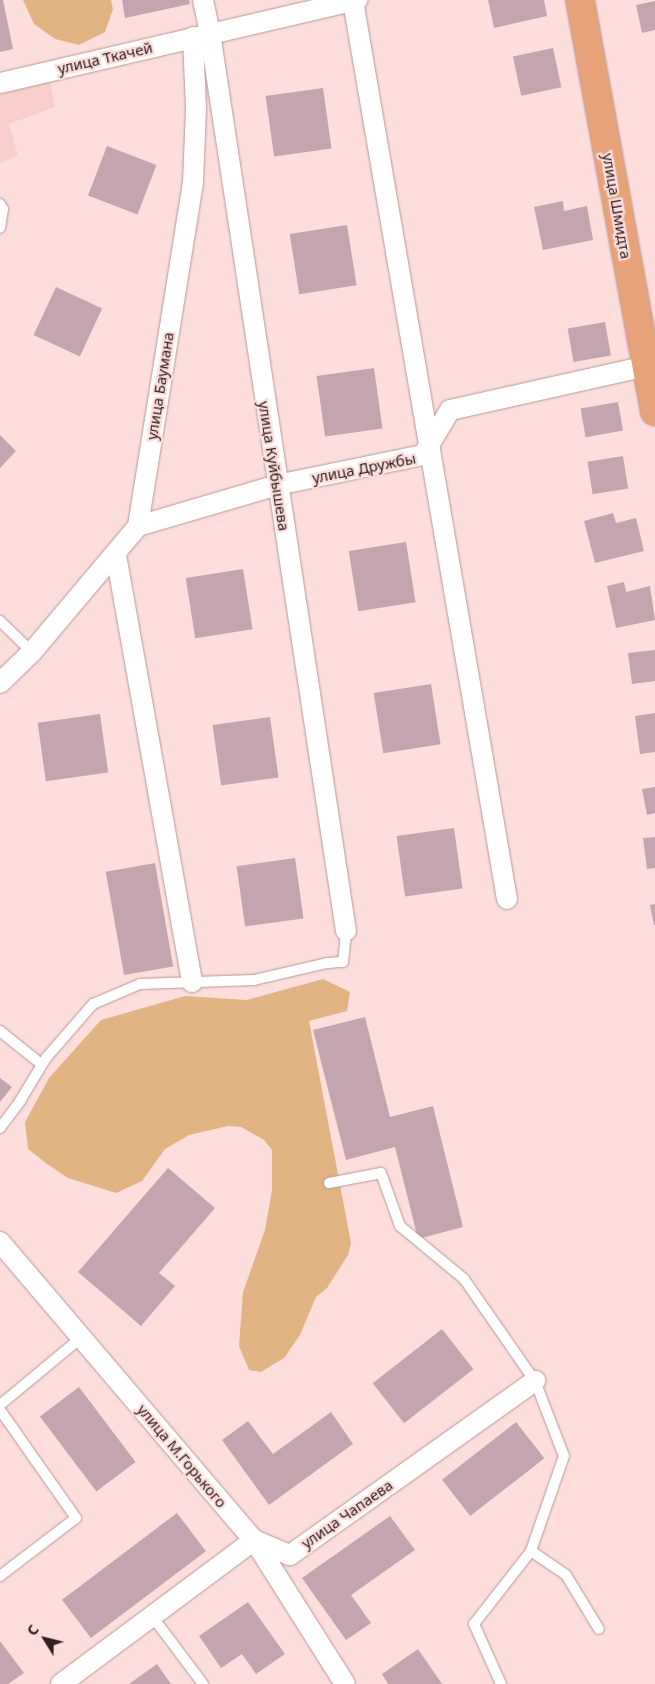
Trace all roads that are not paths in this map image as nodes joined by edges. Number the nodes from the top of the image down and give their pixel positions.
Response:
1 (203, 0) edge
2 (355, 0) edge
3 (580, 0) edge
4 (202, 35) junction
5 (0, 83) edge
6 (0, 204) edge
7 (0, 228) edge
8 (651, 365) edge
9 (655, 411) edge
10 (429, 444) junction
11 (277, 485) junction
12 (138, 526) junction
13 (116, 555) junction
14 (0, 621) edge
15 (32, 652) junction
16 (0, 683) edge
17 (507, 898) dead end
18 (346, 931) joint
19 (192, 982) junction
20 (0, 1030) edge
21 (41, 1064) junction
22 (0, 1128) edge
23 (329, 1183) dead end
24 (0, 1242) edge
25 (82, 1338) junction
26 (535, 1382) junction
27 (0, 1405) edge
28 (0, 1410) edge
29 (254, 1540) junction
30 (531, 1551) junction
31 (0, 1576) edge
32 (152, 1616) junction
33 (599, 1629) dead end
34 (61, 1684) edge
35 (203, 1684) edge
36 (346, 1684) edge
37 (501, 1684) edge

1 - 4 street, улица Куйбышева
2 - 4 street, улица Ткачей
2 - 10 street
3 - 8 main road, улица Шмидта
4 - 5 street, улица Ткачей
4 - 11 street, улица Куйбышева
4 - 12 street, улица Баумана
6 - 7 lane
8 - 9 main road, улица Шмидта
8 - 10 street, улица Дружбы
10 - 11 street, улица Дружбы
10 - 17 street
11 - 12 street, улица Дружбы
11 - 18 street, улица Куйбышева
12 - 13 street, улица Баумана
13 - 15 street, улица Баумана
13 - 19 street
14 - 15 lane
15 - 16 street, улица Баумана
18 - 19 lane
19 - 21 lane
20 - 21 lane
21 - 22 lane
23 - 26 lane
24 - 25 street, улица М.Горького
25 - 27 lane
25 - 29 street, улица М.Горького
26 - 29 street, улица Чапаева
26 - 30 lane
28 - 31 lane
29 - 32 street
29 - 36 street, улица М.Горького
30 - 33 lane
30 - 37 lane
32 - 34 street
32 - 35 lane

